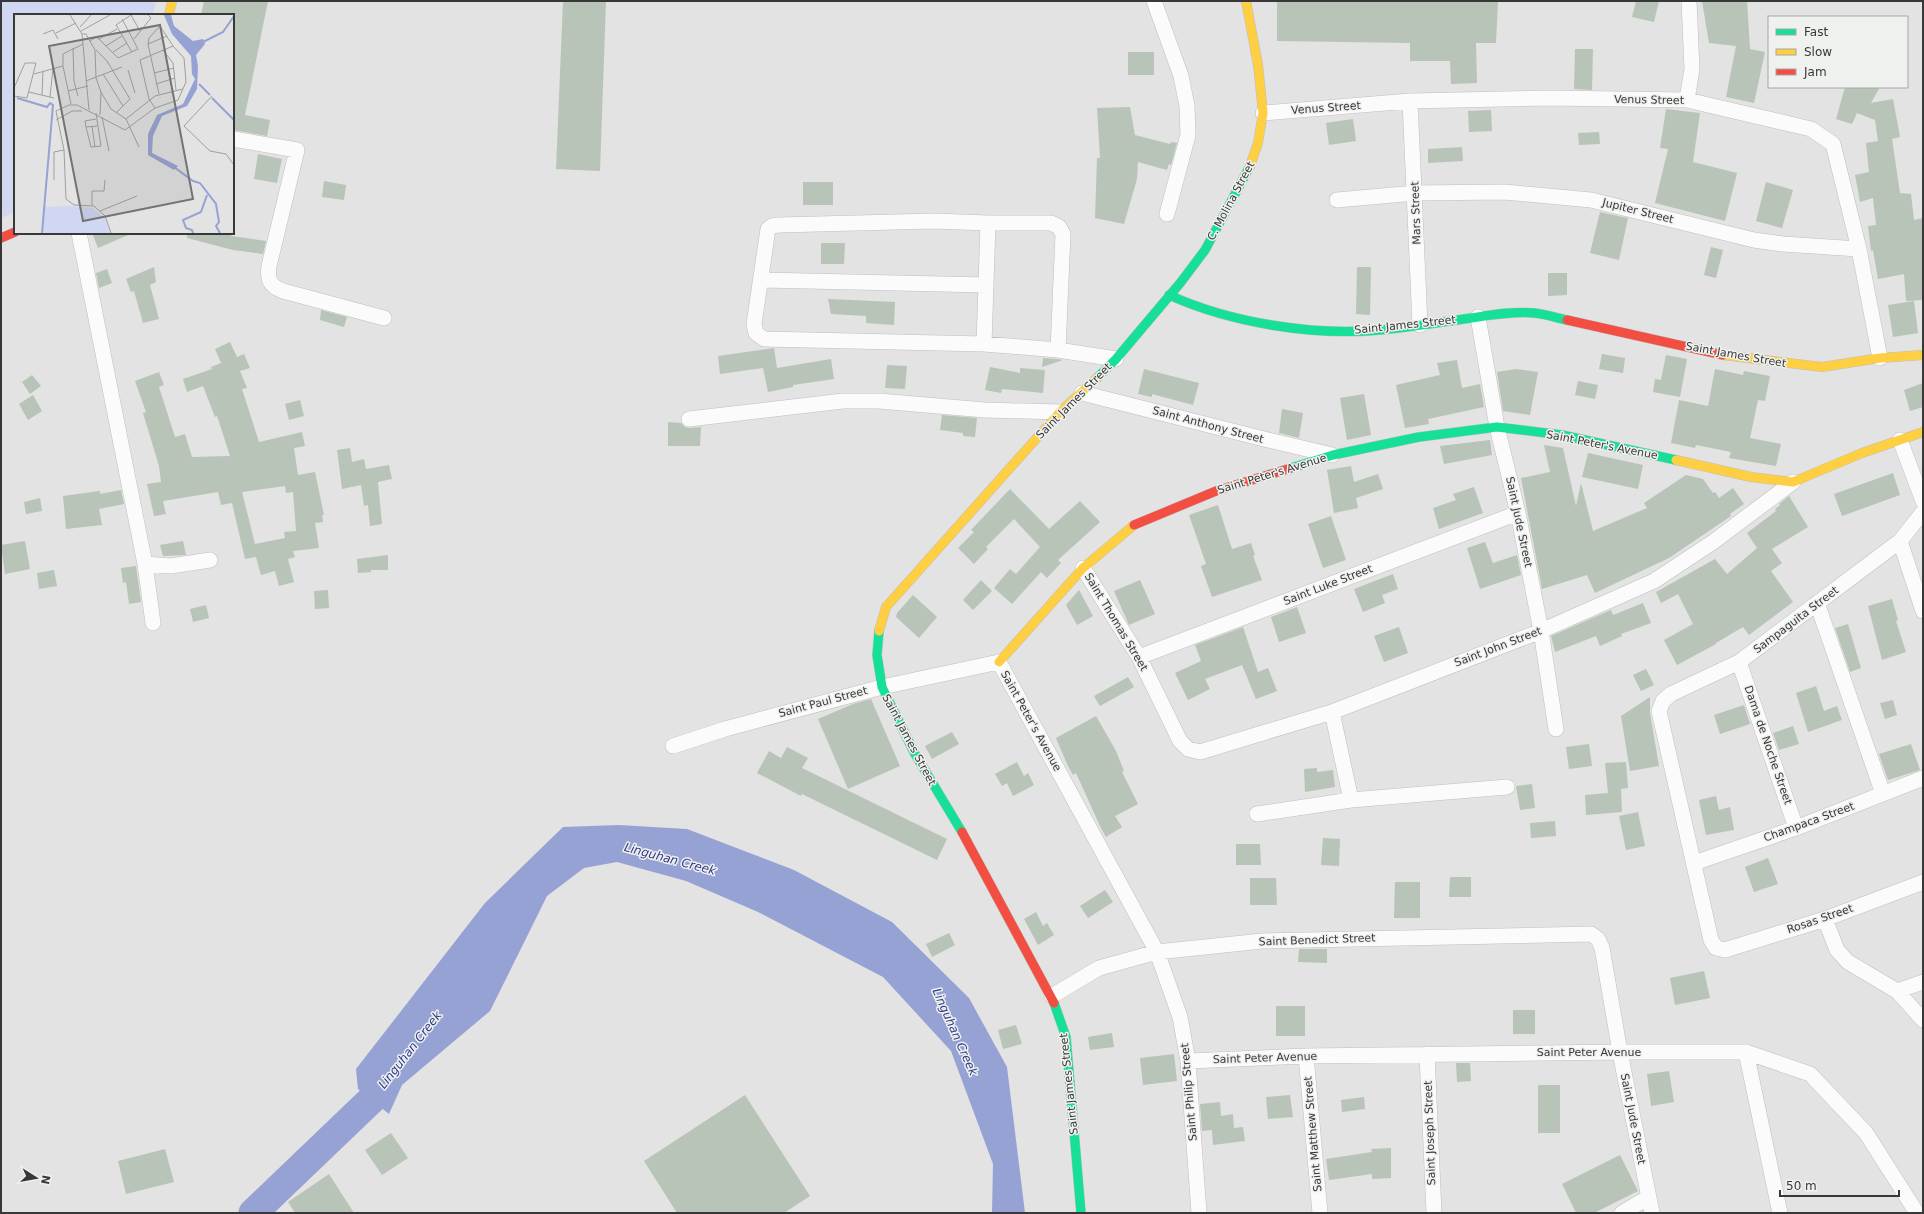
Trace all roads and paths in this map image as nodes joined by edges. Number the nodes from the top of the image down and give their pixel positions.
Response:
1 (172, 1) edge
2 (1154, 1) edge
3 (1246, 1) edge
4 (1688, 1) edge
5 (169, 14) edge
6 (1687, 100) junction
7 (1410, 101) junction
8 (1263, 113) junction
9 (234, 139) edge
10 (1415, 193) junction
11 (1337, 200) dead end
12 (1167, 214) dead end
13 (988, 223) junction
14 (14, 232) edge
15 (79, 234) edge
16 (1, 238) edge
17 (1859, 248) junction
18 (761, 280) junction
19 (986, 285) junction
20 (1169, 295) junction
21 (1478, 317) junction
22 (384, 318) dead end
23 (1420, 325) junction
24 (984, 344) junction
25 (1058, 350) junction
26 (1923, 355) edge
27 (1880, 358) junction
28 (1116, 359) junction
29 (1082, 393) junction
30 (1060, 412) junction
31 (689, 420) dead end
32 (1497, 427) junction
33 (1923, 432) edge
34 (1900, 440) junction
35 (1334, 455) junction
36 (1793, 482) junction
37 (1923, 500) edge
38 (1923, 512) edge
39 (1518, 513) junction
40 (1900, 541) junction
41 (210, 560) dead end
42 (145, 564) junction
43 (1083, 568) junction
44 (1817, 604) junction
45 (1923, 611) edge
46 (153, 623) dead end
47 (1541, 631) junction
48 (1139, 657) junction
49 (999, 662) junction
50 (1739, 662) junction
51 (882, 687) junction
52 (1332, 712) junction
53 (1556, 729) dead end
54 (1180, 741) joint
55 (673, 746) dead end
56 (1923, 778) edge
57 (1506, 787) dead end
58 (1883, 794) junction
59 (1351, 800) junction
60 (1257, 814) dead end
61 (1796, 828) junction
62 (1694, 863) junction
63 (1923, 882) edge
64 (1825, 919) junction
65 (1591, 934) joint
66 (1157, 952) junction
67 (1923, 982) edge
68 (1897, 991) junction
69 (1052, 996) junction
70 (1923, 1020) edge
71 (1620, 1052) junction
72 (1746, 1052) junction
73 (1427, 1054) junction
74 (1306, 1056) junction
75 (1188, 1061) junction
76 (1649, 1197) junction
77 (1081, 1213) edge
78 (1199, 1213) edge
79 (1320, 1213) edge
80 (1434, 1213) edge
81 (1622, 1213) edge
82 (1652, 1213) edge
83 (1780, 1213) edge
84 (1915, 1213) edge

1 - 5 street
2 - 12 street
3 - 8 street, C. Molina Street
4 - 6 street
6 - 7 street, Venus Street
6 - 17 street, Venus Street
7 - 8 street, Venus Street
7 - 10 street, Mars Street
8 - 20 street, C. Molina Street
9 - 22 street
10 - 11 street, Jupiter Street
10 - 17 street, Jupiter Street
10 - 23 street, Mars Street
13 - 18 street
13 - 19 street
13 - 25 street
14 - 16 street
15 - 42 street
17 - 27 street, Venus Street
18 - 19 street
18 - 24 street
19 - 24 street
20 - 23 street, Saint James Street
20 - 28 street, Saint James Street
21 - 23 street, Saint James Street
21 - 27 street, Saint James Street
21 - 32 street, Saint Jude Street
24 - 25 street
25 - 28 street
26 - 27 street, Saint James Street
28 - 29 street, Saint James Street
29 - 30 street, Saint James Street
29 - 35 street, Saint Anthony Street
30 - 31 street
30 - 51 street, Saint James Street
32 - 35 street, Saint Peter's Avenue
32 - 36 street, Saint Peter's Avenue
32 - 39 street, Saint Jude Street
33 - 34 street, Saint Peter's Avenue
34 - 36 street, Saint Peter's Avenue
34 - 37 street
35 - 43 street, Saint Peter's Avenue
36 - 47 street, Saint John Street
38 - 40 street, Sampaguita Street
39 - 47 street, Saint Jude Street
39 - 48 street, Saint Luke Street
40 - 44 street, Sampaguita Street
40 - 45 street
41 - 42 street
42 - 46 street
43 - 48 street, Saint Thomas Street
43 - 49 street, Saint Peter's Avenue
44 - 50 street, Sampaguita Street
44 - 58 street
47 - 52 street, Saint John Street
47 - 53 street, Saint Jude Street
48 - 54 street, Saint Thomas Street
49 - 51 street, Saint Paul Street
49 - 66 street, Saint Peter's Avenue
50 - 61 street, Dama de Noche Street
50 - 62 street, Sampaguita Street
51 - 55 street, Saint Paul Street
51 - 69 street, Saint James Street
52 - 54 street, Saint John Street
52 - 59 street
56 - 58 street, Champaca Street
57 - 59 street
58 - 61 street, Champaca Street
59 - 60 street
61 - 62 street, Champaca Street
62 - 64 street, Rosas Street
63 - 64 street, Rosas Street
64 - 68 street
65 - 66 street, Saint Benedict Street
65 - 71 street, Saint Jude Street
66 - 69 street, Saint Benedict Street
66 - 75 street, Saint Philip Street
67 - 68 street
68 - 70 street
69 - 77 street, Saint James Street
71 - 72 street, Saint Peter Avenue
71 - 73 street, Saint Peter Avenue
71 - 76 street, Saint Jude Street
72 - 83 street
72 - 84 street, Saint Peter Avenue
73 - 74 street, Saint Peter Avenue
73 - 80 street, Saint Joseph Street
74 - 75 street, Saint Peter Avenue
74 - 79 street, Saint Matthew Street
75 - 78 street, Saint Philip Street
76 - 81 street
76 - 82 street, Saint Jude Street

